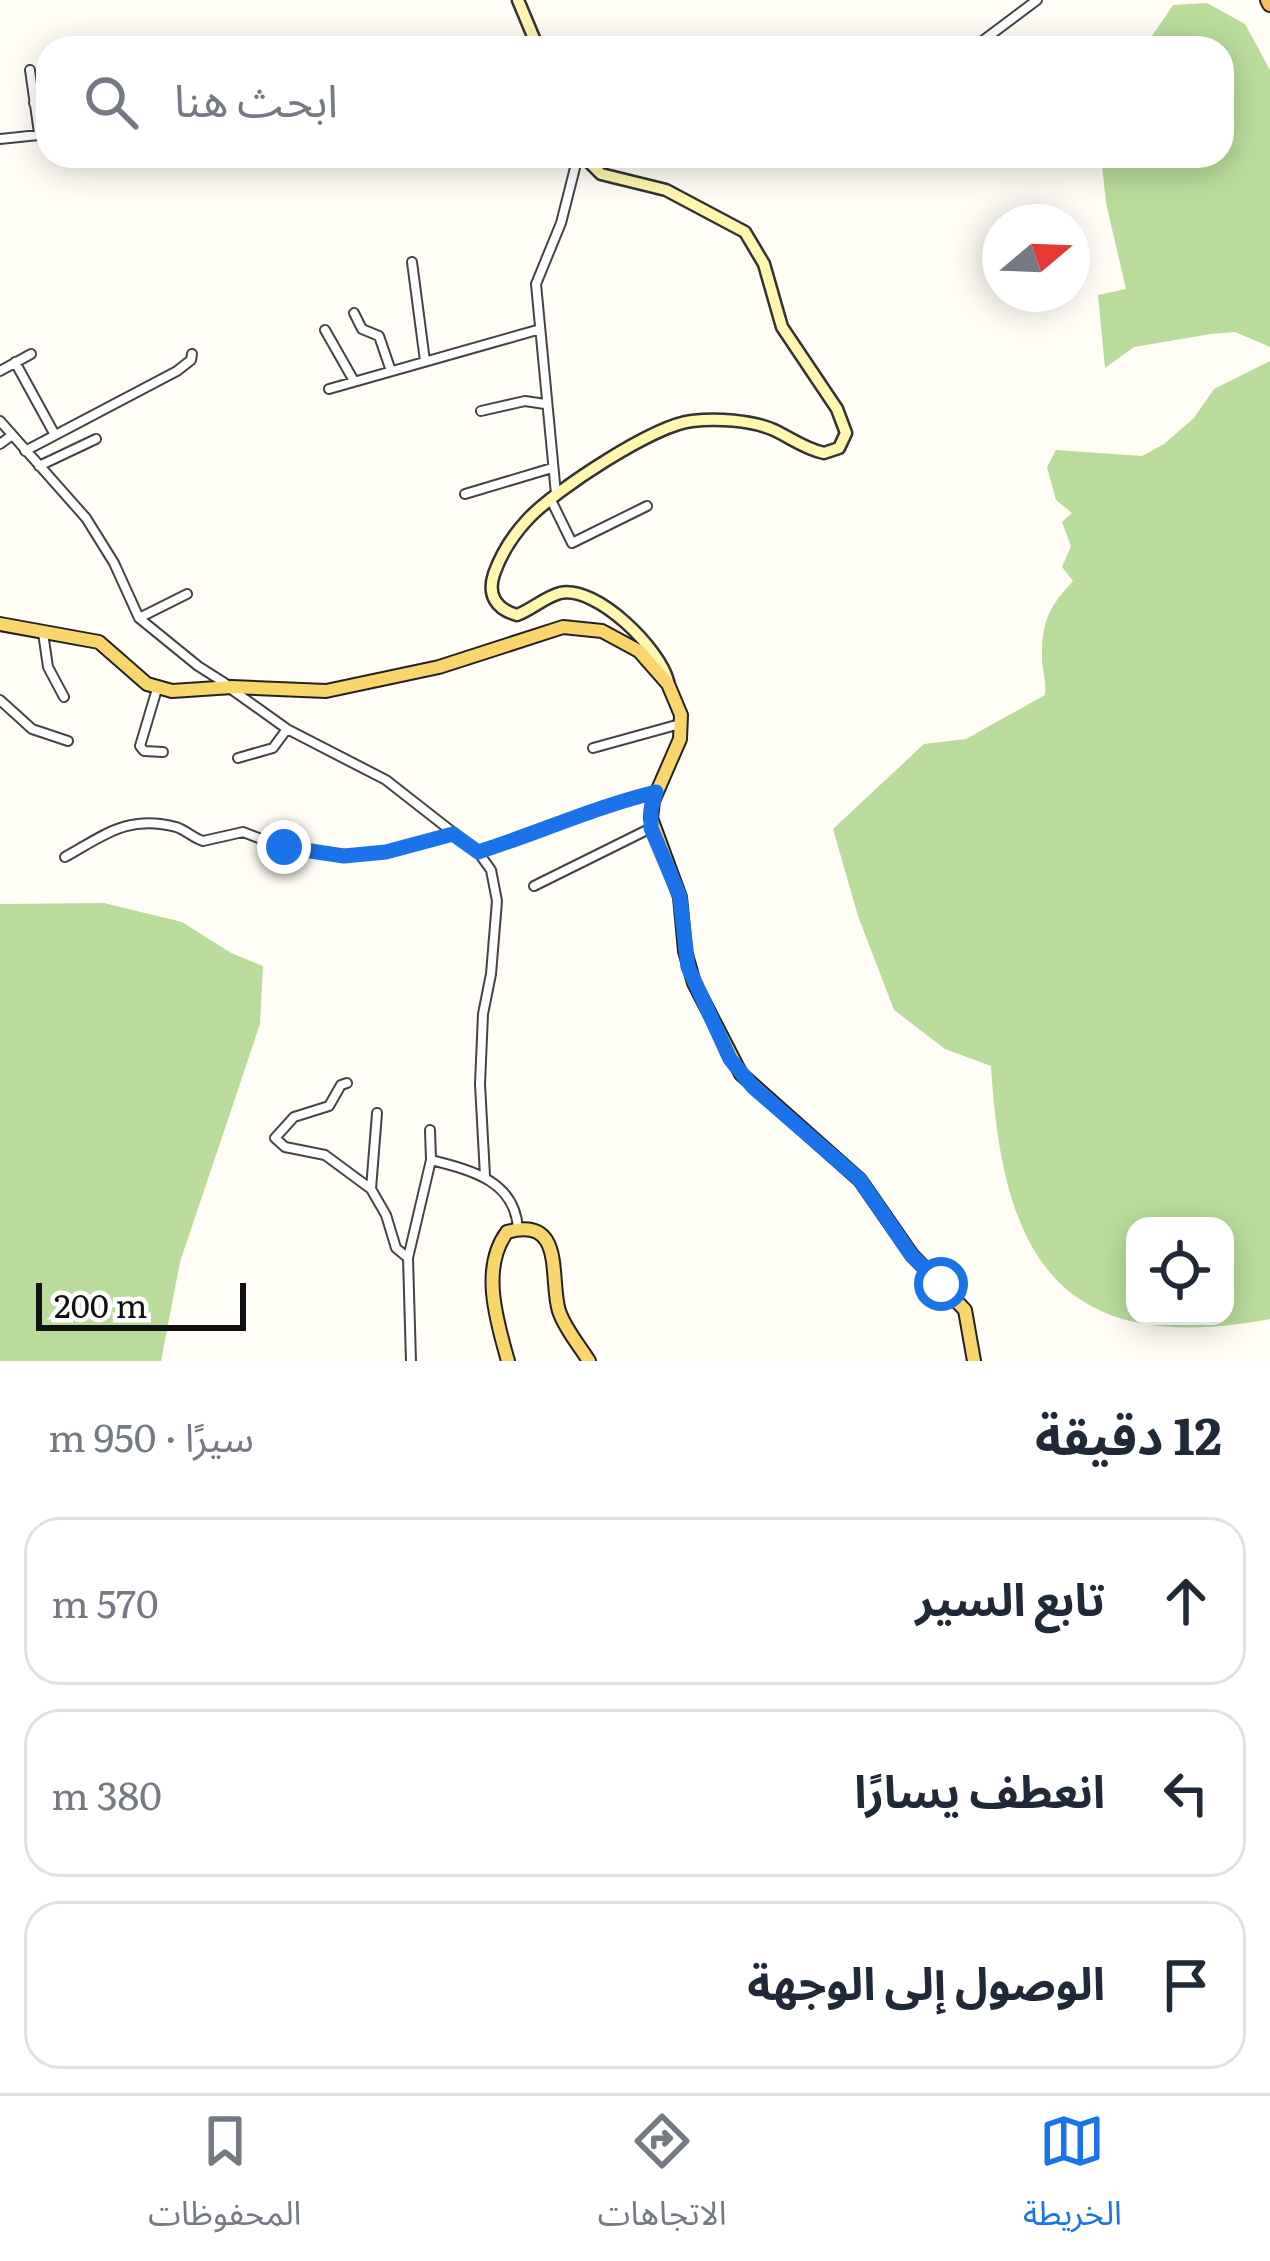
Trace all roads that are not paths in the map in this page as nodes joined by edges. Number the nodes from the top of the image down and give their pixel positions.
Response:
1 (518, 0) edge
2 (1037, 0) edge
3 (533, 36) edge
4 (989, 36) edge
5 (30, 70) dead end
6 (34, 103) joint
7 (36, 109) edge
8 (36, 135) edge
9 (0, 139) edge
10 (577, 168) edge
11 (594, 168) edge
12 (412, 262) dead end
13 (354, 313) dead end
14 (325, 330) dead end
15 (537, 330) junction
16 (31, 354) dead end
17 (192, 354) dead end
18 (425, 361) junction
19 (15, 362) junction
20 (0, 371) edge
21 (391, 371) junction
22 (355, 381) junction
23 (329, 389) dead end
24 (545, 404) junction
25 (481, 410) dead end
26 (0, 421) edge
27 (55, 435) junction
28 (11, 436) junction
29 (96, 439) dead end
30 (0, 444) edge
31 (25, 451) junction
32 (39, 466) junction
33 (553, 468) junction
34 (465, 494) dead end
35 (553, 498) junction
36 (647, 506) dead end
37 (187, 594) dead end
38 (139, 618) junction
39 (0, 625) edge
40 (43, 631) junction
41 (668, 684) junction
42 (231, 688) junction
43 (158, 689) junction
44 (64, 697) dead end
45 (0, 700) edge
46 (681, 724) junction
47 (287, 729) junction
48 (68, 740) dead end
49 (593, 748) dead end
50 (163, 752) dead end
51 (238, 758) dead end
52 (656, 792) junction
53 (651, 828) junction
54 (453, 834) junction
55 (478, 852) junction
56 (64, 857) dead end
57 (534, 886) dead end
58 (347, 1083) dead end
59 (377, 1113) dead end
60 (430, 1130) dead end
61 (431, 1160) junction
62 (485, 1176) junction
63 (371, 1189) junction
64 (518, 1229) junction
65 (408, 1258) junction
66 (411, 1361) edge
67 (508, 1361) edge
68 (590, 1361) edge
69 (974, 1361) edge

1 - 3 main road
2 - 4 street
5 - 6 street
6 - 7 street
8 - 9 street
10 - 15 street
11 - 35 main road
12 - 18 street
13 - 21 street
14 - 22 street
15 - 18 street
15 - 24 street
16 - 19 street
17 - 27 street
18 - 21 street
19 - 20 street
19 - 27 street
21 - 22 street
22 - 23 street
24 - 25 street
24 - 33 street
26 - 28 street
27 - 31 street
28 - 30 street
28 - 31 street
29 - 32 street
31 - 32 street
32 - 38 street
33 - 34 street
33 - 35 street
35 - 36 street
35 - 41 main road
37 - 38 street
38 - 42 street
39 - 40 main road
40 - 43 main road
40 - 44 street
41 - 42 main road
41 - 46 main road
42 - 43 main road
42 - 47 street
43 - 50 street
45 - 48 street
46 - 49 street
46 - 52 main road
47 - 51 street
47 - 54 street
52 - 53 main road
52 - 55 street
53 - 57 street
53 - 69 main road
54 - 55 street
54 - 56 street
55 - 62 street
58 - 63 street
59 - 63 street
60 - 61 street
61 - 62 street
61 - 65 street
62 - 64 street
63 - 65 street
64 - 67 main road
64 - 68 main road
65 - 66 street

